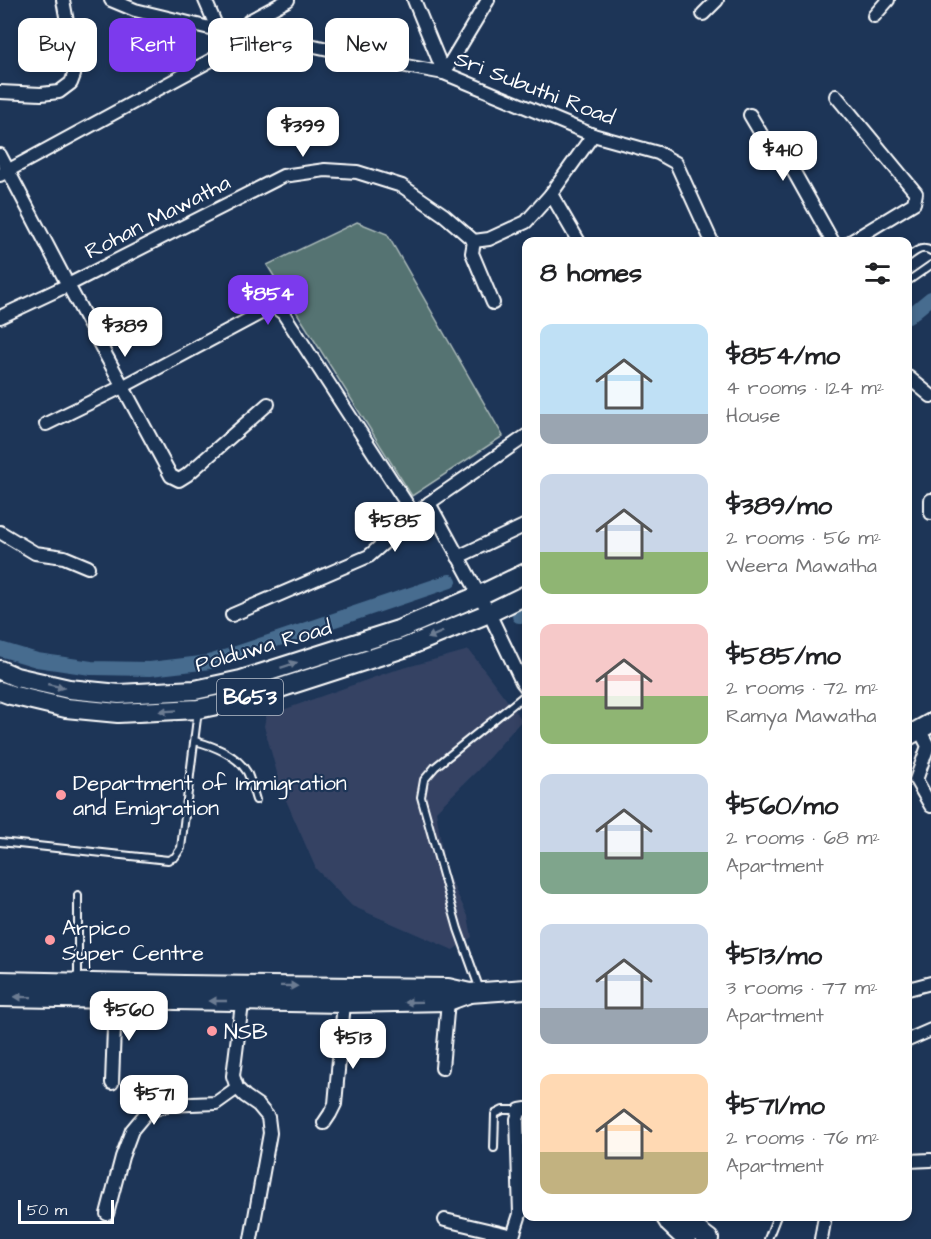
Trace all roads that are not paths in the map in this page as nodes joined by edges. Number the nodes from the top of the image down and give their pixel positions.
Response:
1 (63, 0) edge
2 (111, 0) edge
3 (205, 0) edge
4 (288, 0) edge
5 (414, 0) edge
6 (488, 0) edge
7 (717, 0) edge
8 (888, 0) edge
9 (703, 14) dead end
10 (874, 16) dead end
11 (213, 18) edge
12 (255, 18) edge
13 (208, 28) edge
14 (313, 46) edge
15 (208, 62) edge
16 (444, 73) junction
17 (0, 92) edge
18 (836, 96) dead end
19 (750, 115) dead end
20 (593, 135) junction
21 (0, 155) edge
22 (4, 173) edge
23 (551, 194) junction
24 (576, 237) edge
25 (710, 237) edge
26 (830, 237) edge
27 (858, 237) edge
28 (474, 241) junction
29 (931, 251) edge
30 (912, 254) edge
31 (931, 265) edge
32 (912, 277) edge
33 (68, 285) junction
34 (493, 303) dead end
35 (0, 317) edge
36 (912, 380) edge
37 (124, 386) junction
38 (931, 396) edge
39 (268, 404) dead end
40 (46, 424) dead end
41 (522, 439) edge
42 (931, 500) edge
43 (429, 503) junction
44 (931, 513) edge
45 (414, 515) junction
46 (522, 527) edge
47 (0, 532) edge
48 (458, 557) junction
49 (88, 567) dead end
50 (522, 575) edge
51 (480, 596) junction
52 (522, 597) edge
53 (489, 613) junction
54 (232, 615) dead end
55 (0, 670) edge
56 (522, 682) edge
57 (195, 690) junction
58 (0, 691) edge
59 (522, 691) edge
60 (198, 709) junction
61 (919, 729) edge
62 (195, 741) junction
63 (256, 800) dead end
64 (931, 806) edge
65 (0, 842) edge
66 (78, 895) dead end
67 (0, 981) edge
68 (78, 983) junction
69 (931, 983) edge
70 (912, 988) edge
71 (522, 990) edge
72 (243, 993) junction
73 (475, 993) junction
74 (0, 997) edge
75 (115, 1000) junction
76 (448, 1001) junction
77 (344, 1003) junction
78 (931, 1030) edge
79 (912, 1038) edge
80 (442, 1068) dead end
81 (112, 1083) dead end
82 (237, 1088) junction
83 (522, 1110) edge
84 (522, 1112) edge
85 (324, 1123) dead end
86 (494, 1148) dead end
87 (931, 1160) edge
88 (912, 1161) edge
89 (107, 1214) dead end
90 (445, 1220) dead end
91 (668, 1221) edge
92 (687, 1221) edge
93 (775, 1221) edge
94 (824, 1221) edge
95 (251, 1239) edge
96 (686, 1239) edge
97 (709, 1239) edge
98 (768, 1239) edge
99 (821, 1239) edge

1 - 17 street
2 - 13 street
3 - 11 street
4 - 12 street
5 - 16 street
6 - 16 street
7 - 9 street
8 - 10 street
14 - 16 street, Sri Subuthi Road
15 - 22 street, Sri Subuthi Road
16 - 20 street, Sri Subuthi Road
18 - 27 street
19 - 26 street
20 - 23 street
20 - 25 street, Sri Subuthi Road
21 - 22 street
22 - 33 street
23 - 24 street
23 - 28 street
28 - 33 street, Rohan Mawatha
28 - 34 street
29 - 30 lane
31 - 32 lane
33 - 35 street, Rohan Mawatha
33 - 37 street
36 - 38 street
37 - 39 street
37 - 40 street
37 - 45 street
41 - 43 street
42 - 44 street
43 - 45 street
43 - 48 street
45 - 54 street
46 - 48 street
47 - 49 street
48 - 51 street
50 - 51 main road, Polduwa Road / B653
51 - 53 street
57 -> 51 main road, Polduwa Road / B653
52 - 53 main road, Polduwa Road / B653
53 - 56 street
53 -> 60 main road, Polduwa Road / B653
55 -> 57 main road, Polduwa Road / B653
57 - 60 lane
60 -> 58 main road, Polduwa Road / B653
59 - 73 lane
60 - 62 lane
61 - 64 street
62 - 63 lane
62 - 65 lane
66 - 68 lane
67 - 68 main road
68 - 72 main road
69 - 70 street
71 - 73 main road
72 -> 73 main road
72 -> 75 main road
72 - 77 main road
72 - 82 street
73 - 76 main road
75 -> 74 main road
75 - 81 street
76 -> 77 main road
76 - 80 street
77 - 85 street
78 - 79 street
82 - 89 street
82 - 95 street
83 - 86 lane
84 - 90 street
87 - 88 street
91 - 96 main road
92 - 97 main road
93 - 98 lane
94 - 99 street

